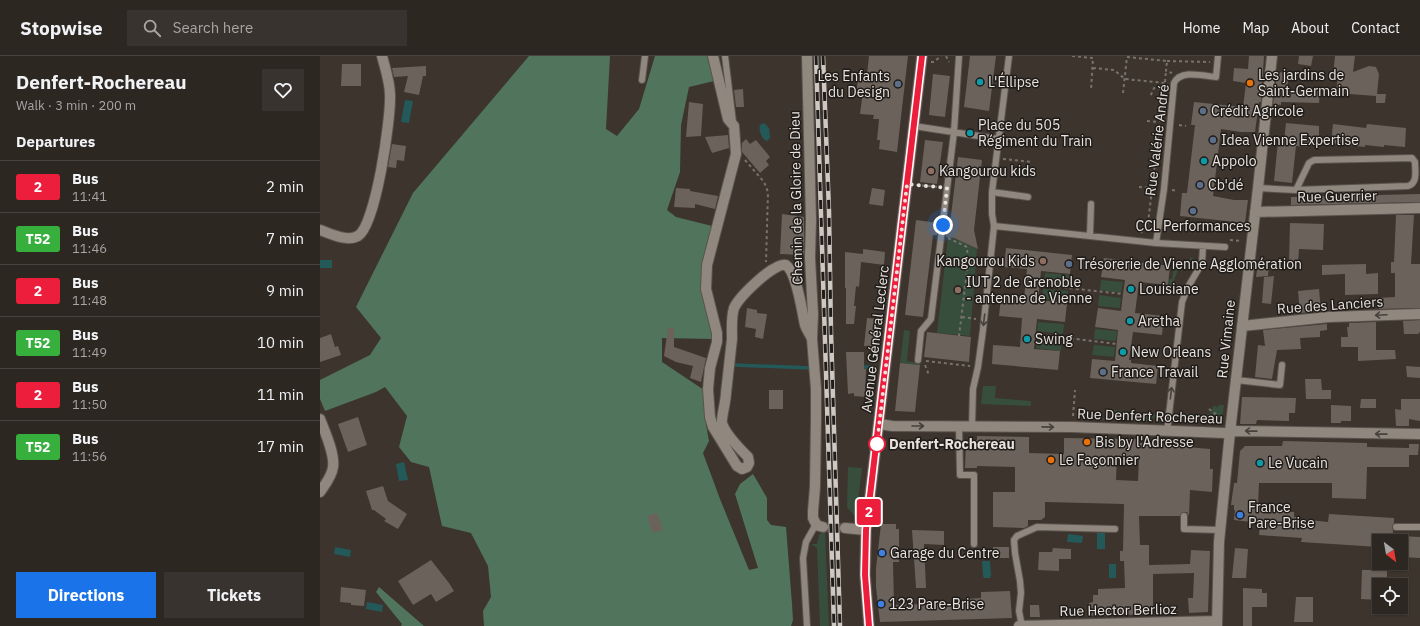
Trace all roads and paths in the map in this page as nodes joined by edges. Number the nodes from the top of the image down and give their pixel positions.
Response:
1 (382, 56) edge
2 (645, 56) edge
3 (713, 56) edge
4 (725, 56) edge
5 (807, 56) edge
6 (922, 56) edge
7 (959, 56) edge
8 (1008, 56) edge
9 (1072, 56) edge
10 (1127, 56) edge
11 (1272, 56) edge
12 (1094, 57) edge
13 (1218, 59) edge
14 (1167, 61) junction
15 (1093, 68) junction
16 (1179, 77) junction
17 (1125, 78) junction
18 (642, 80) dead end
19 (1165, 83) dead end
20 (1091, 90) dead end
21 (1123, 93) dead end
22 (1150, 97) dead end
23 (734, 126) junction
24 (914, 126) junction
25 (954, 132) junction
26 (998, 139) junction
27 (736, 154) junction
28 (996, 158) junction
29 (1032, 162) dead end
30 (907, 184) junction
31 (1140, 187) dead end
32 (947, 188) junction
33 (1152, 188) junction
34 (1159, 188) dead end
35 (1258, 188) junction
36 (1296, 190) junction
37 (992, 192) junction
38 (1028, 197) dead end
39 (1091, 204) dead end
40 (1420, 208) edge
41 (1255, 212) junction
42 (994, 226) junction
43 (320, 230) edge
44 (1090, 235) junction
45 (941, 237) junction
46 (1227, 239) dead end
47 (1139, 240) junction
48 (1242, 241) dead end
49 (1156, 242) junction
50 (1204, 246) junction
51 (1225, 247) dead end
52 (939, 260) junction
53 (766, 263) dead end
54 (968, 263) junction
55 (990, 272) junction
56 (1040, 285) dead end
57 (1123, 294) dead end
58 (1420, 314) edge
59 (962, 317) junction
60 (984, 320) junction
61 (1242, 326) junction
62 (1035, 334) dead end
63 (959, 336) dead end
64 (812, 339) junction
65 (1117, 344) dead end
66 (920, 361) joint
67 (1282, 365) dead end
68 (978, 367) junction
69 (1236, 380) junction
70 (1075, 390) dead end
71 (1209, 409) dead end
72 (320, 419) edge
73 (1231, 420) junction
74 (879, 424) junction
75 (959, 426) junction
76 (972, 426) junction
77 (1072, 427) junction
78 (1167, 432) junction
79 (1230, 432) junction
80 (1420, 434) edge
81 (320, 492) edge
82 (1184, 516) dead end
83 (820, 526) joint
84 (1396, 527) dead end
85 (1420, 527) edge
86 (844, 528) tunnel mouth
87 (1115, 529) dead end
88 (866, 530) junction
89 (1220, 530) junction
90 (974, 544) dead end
91 (1217, 623) edge
92 (807, 626) edge
93 (869, 626) edge
94 (1019, 626) edge
95 (1022, 626) edge

1 - 43 street
2 - 18 lane
3 - 23 street, Chemin de la Gloire de Dieu
4 - 23 lane
5 - 64 street, Chemin de la Gloire de Dieu
6 - 24 main road, Avenue Général Leclerc
7 - 25 lane
8 - 26 lane
9 - 12 path
10 - 14 path
10 - 17 path
11 - 35 street, Rue Vimaine
12 - 15 path
13 - 14 path
13 - 16 lane, Rue Valérie André
14 - 16 path
15 - 17 path
15 - 20 path
16 - 49 lane, Rue Valérie André
17 - 19 path
17 - 21 path
22 - 33 path
23 - 27 street, Chemin de la Gloire de Dieu
24 - 25 lane
24 - 30 main road, Avenue Général Leclerc
25 - 26 lane
25 - 32 lane
26 - 28 lane
27 - 53 path
27 - 64 street, Chemin de la Gloire de Dieu
28 - 29 path
28 - 37 lane
30 - 32 path
30 - 74 main road, Avenue Général Leclerc
31 - 33 path
32 - 45 lane
33 - 34 path
33 - 47 path
35 - 36 lane
35 - 41 street, Rue Vimaine
36 - 36 lane
37 - 38 lane
37 - 42 lane
39 - 44 lane
40 - 41 street, Rue Guerrier
41 - 61 street, Rue Vimaine
42 - 44 lane
42 - 55 lane
44 - 47 lane
45 - 52 lane
45 - 54 path
46 - 48 path
47 - 49 lane
49 - 50 lane
50 - 51 lane
78 -> 50 lane
52 - 54 path
52 - 66 lane
54 - 55 path
54 - 59 path
55 - 60 lane
56 - 57 path
58 -> 61 street, Rue des Lanciers
59 - 60 path
59 - 63 path
60 -> 68 lane
61 - 69 street, Rue Vimaine
62 - 65 path
64 - 83 street, Chemin de la Gloire de Dieu
66 - 68 path
67 - 69 lane
68 - 76 lane
69 - 73 street, Rue Vimaine
70 - 77 path
71 - 73 path
72 - 81 street
73 - 79 street, Rue Vimaine
74 -> 75 street, Rue Denfert Rochereau
74 - 88 main road, Avenue Général Leclerc
75 - 76 street, Rue Denfert Rochereau
75 - 90 lane
76 -> 77 street, Rue Denfert Rochereau
77 - 78 street, Rue Denfert Rochereau
78 - 79 street, Rue Denfert Rochereau
80 -> 79 street, Rue Denfert Rochereau
79 - 89 street, Rue Vimaine
82 - 89 lane
83 - 92 lane
84 - 85 lane
86 - 88 street
87 - 95 lane
88 - 93 main road, Avenue Général Leclerc
89 - 91 street, Rue Vimaine
91 - 95 street, Rue Hector Berlioz
94 - 95 street, Rue Hector Berlioz

